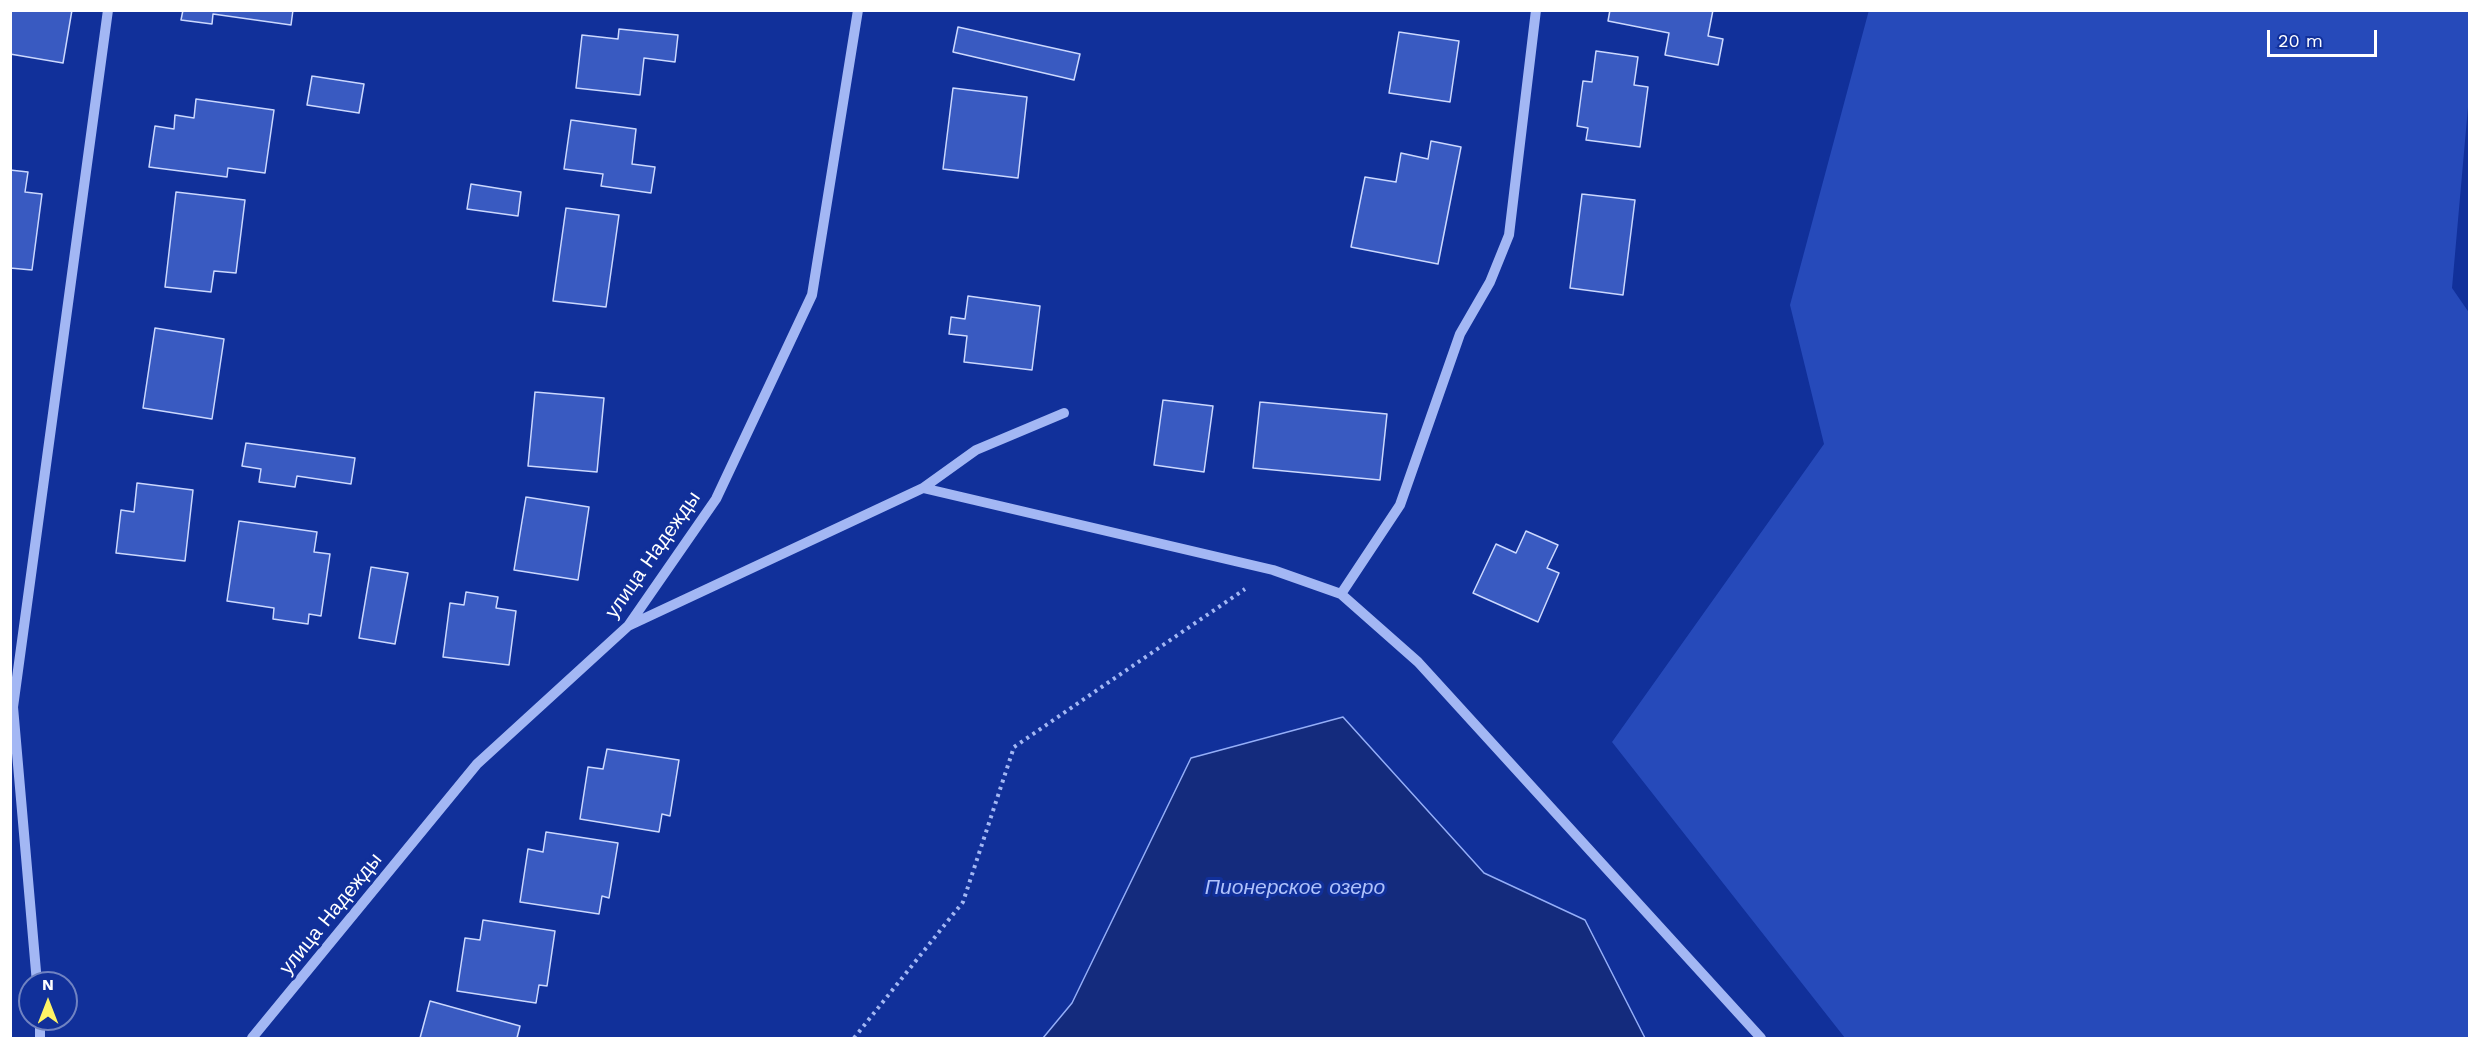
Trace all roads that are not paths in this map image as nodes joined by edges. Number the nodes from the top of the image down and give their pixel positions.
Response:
1 (108, 10) edge
2 (858, 10) edge
3 (1536, 10) edge
4 (1064, 413) dead end
5 (923, 488) junction
6 (1341, 594) junction
7 (628, 626) junction
8 (12, 708) edge
9 (36, 971) edge
10 (252, 1038) edge
11 (1761, 1038) edge

1 - 8 street
2 - 7 street, улица Надежды
3 - 6 street
4 - 5 street
5 - 6 street
5 - 7 street
6 - 11 street
7 - 10 street, улица Надежды
8 - 9 street

